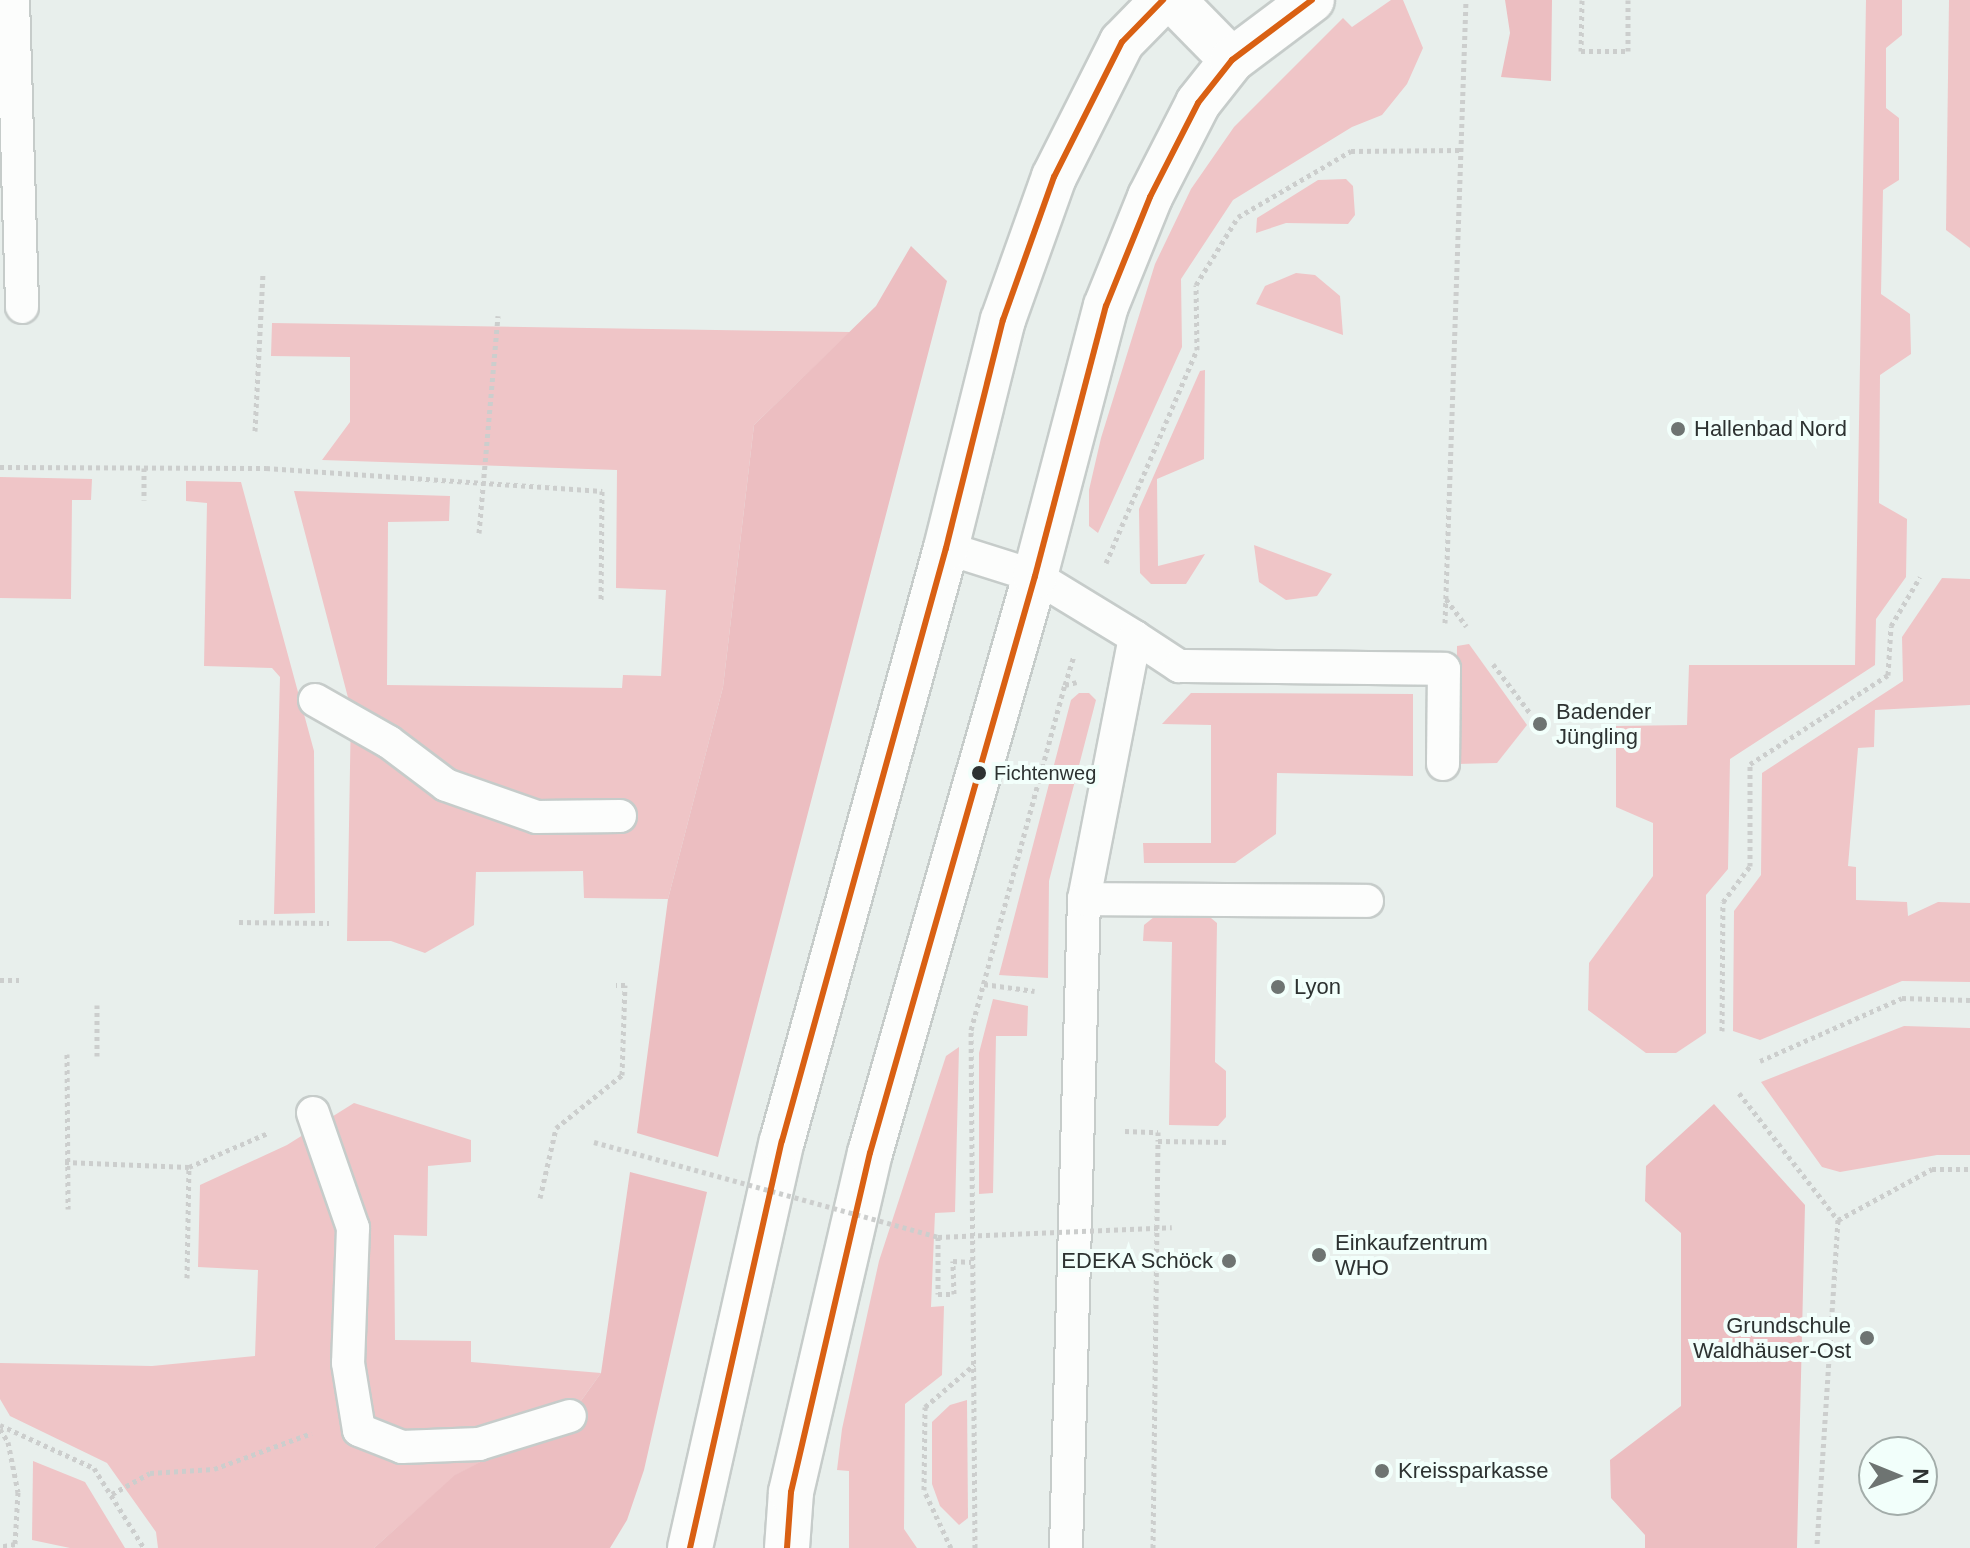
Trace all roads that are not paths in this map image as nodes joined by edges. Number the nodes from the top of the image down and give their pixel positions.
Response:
1 (13, 0) edge
2 (1163, 0) edge
3 (1173, 0) edge
4 (1312, 0) edge
5 (1232, 60) junction
6 (22, 307) dead end
7 (946, 548) junction
8 (1035, 576) junction
9 (1135, 637) junction
10 (315, 700) dead end
11 (1443, 764) dead end
12 (620, 816) dead end
13 (1084, 899) junction
14 (1367, 901) dead end
15 (313, 1113) road end
16 (570, 1416) dead end
17 (690, 1548) edge
18 (787, 1548) edge
19 (1066, 1548) edge

1 - 6 lane
2 - 7 street
3 - 5 street
4 - 5 street
5 - 8 street
7 - 8 lane
7 - 17 street
8 - 9 lane
8 - 18 street
9 - 11 lane
9 - 13 lane
10 - 12 lane
13 - 14 lane
13 - 19 lane
15 - 16 lane

